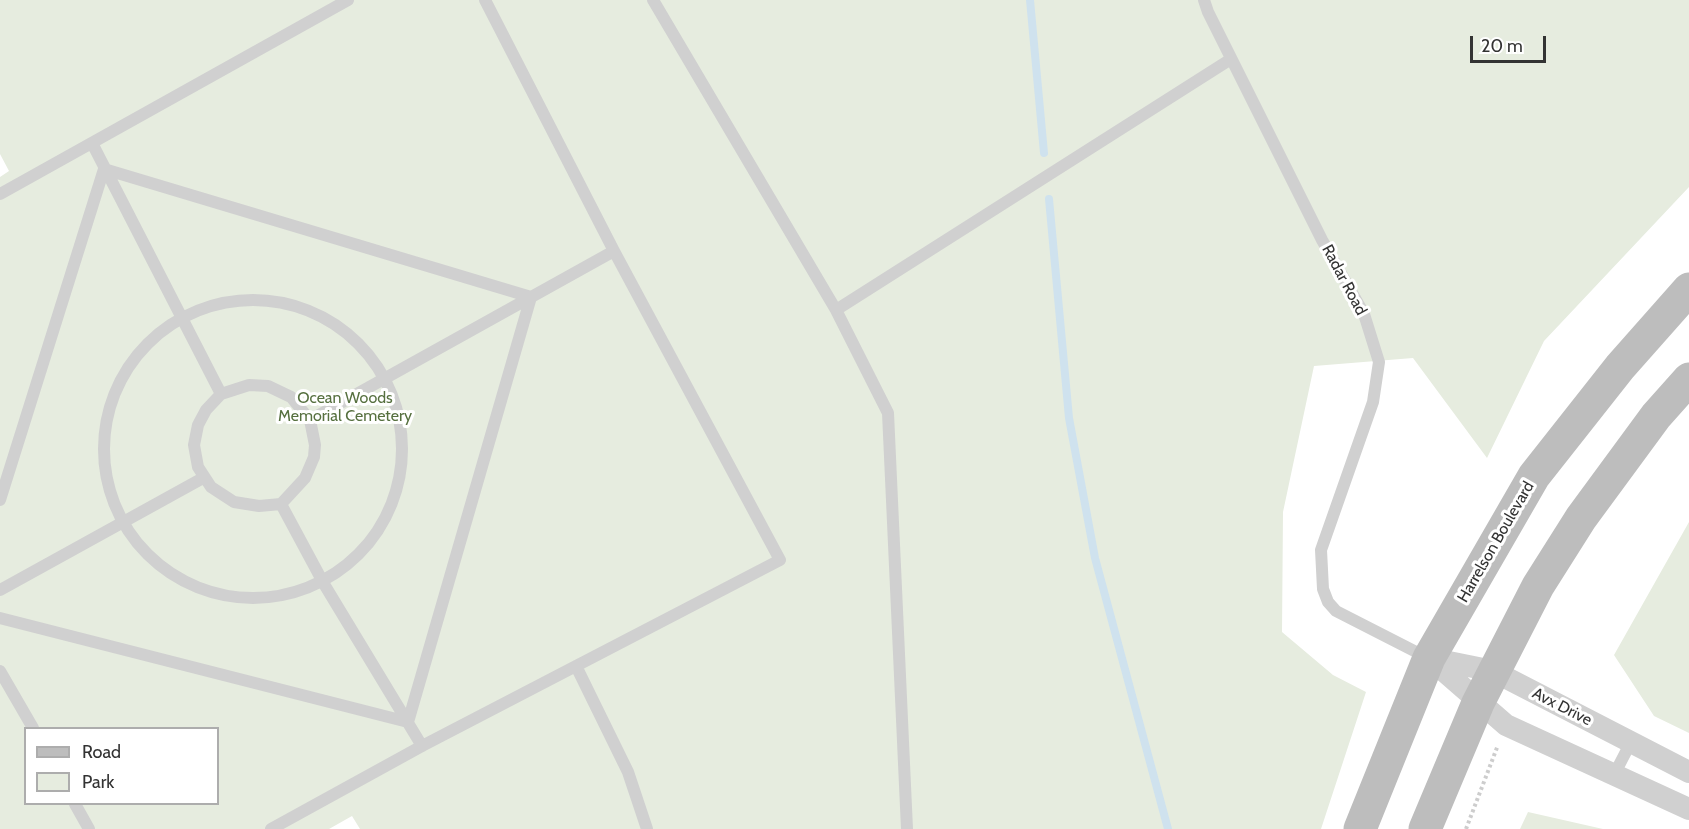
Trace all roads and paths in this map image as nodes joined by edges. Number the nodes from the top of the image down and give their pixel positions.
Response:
1 (348, 0) edge
2 (485, 0) edge
3 (652, 0) edge
4 (1204, 0) edge
5 (1231, 59) junction
6 (92, 143) junction
7 (104, 169) junction
8 (0, 194) edge
9 (614, 251) junction
10 (1689, 289) edge
11 (531, 297) junction
12 (836, 310) junction
13 (182, 317) junction
14 (385, 377) junction
15 (1689, 379) edge
16 (221, 394) junction
17 (310, 420) junction
18 (203, 478) junction
19 (0, 500) edge
20 (281, 504) junction
21 (123, 523) junction
22 (324, 584) junction
23 (0, 590) edge
24 (0, 618) edge
25 (1430, 658) junction
26 (576, 666) junction
27 (0, 671) edge
28 (1493, 671) junction
29 (1478, 703) junction
30 (408, 723) junction
31 (1506, 725) junction
32 (32, 727) edge
33 (1631, 742) junction
34 (422, 746) junction
35 (1689, 772) edge
36 (1615, 773) junction
37 (76, 805) edge
38 (1689, 809) edge
39 (89, 829) edge
40 (271, 829) edge
41 (647, 829) edge
42 (907, 829) edge
43 (1360, 829) edge
44 (1425, 829) edge
45 (1466, 829) edge

1 - 6 lane
2 - 9 lane
3 - 12 lane
4 - 5 lane, Radar Road
5 - 12 lane
5 - 25 lane, Radar Road
6 - 7 lane
6 - 8 lane
7 - 11 lane
7 - 13 lane
7 - 19 lane
9 - 11 lane
9 - 26 lane
10 - 25 main road, Harrelson Boulevard
11 - 14 lane
11 - 30 lane
12 - 42 lane
13 - 14 lane
13 - 16 lane
13 - 21 lane
14 - 17 lane
14 - 22 lane
15 - 28 main road
16 - 17 lane
16 - 18 lane
17 - 20 lane
18 - 20 lane
18 - 21 lane
20 - 22 lane
21 - 22 lane
21 - 23 lane
22 - 30 lane
24 - 30 lane
25 - 28 street, Avx Drive
25 - 29 street
25 - 43 main road, Harrelson Boulevard
26 - 34 lane
26 - 41 lane
27 - 32 lane
28 - 29 main road
28 - 33 street, Avx Drive
29 - 31 street
29 - 44 main road
30 - 34 lane
31 - 36 street
31 - 45 path
33 - 35 street, Avx Drive
33 - 36 lane
34 - 40 lane
36 - 38 street
37 - 39 lane

